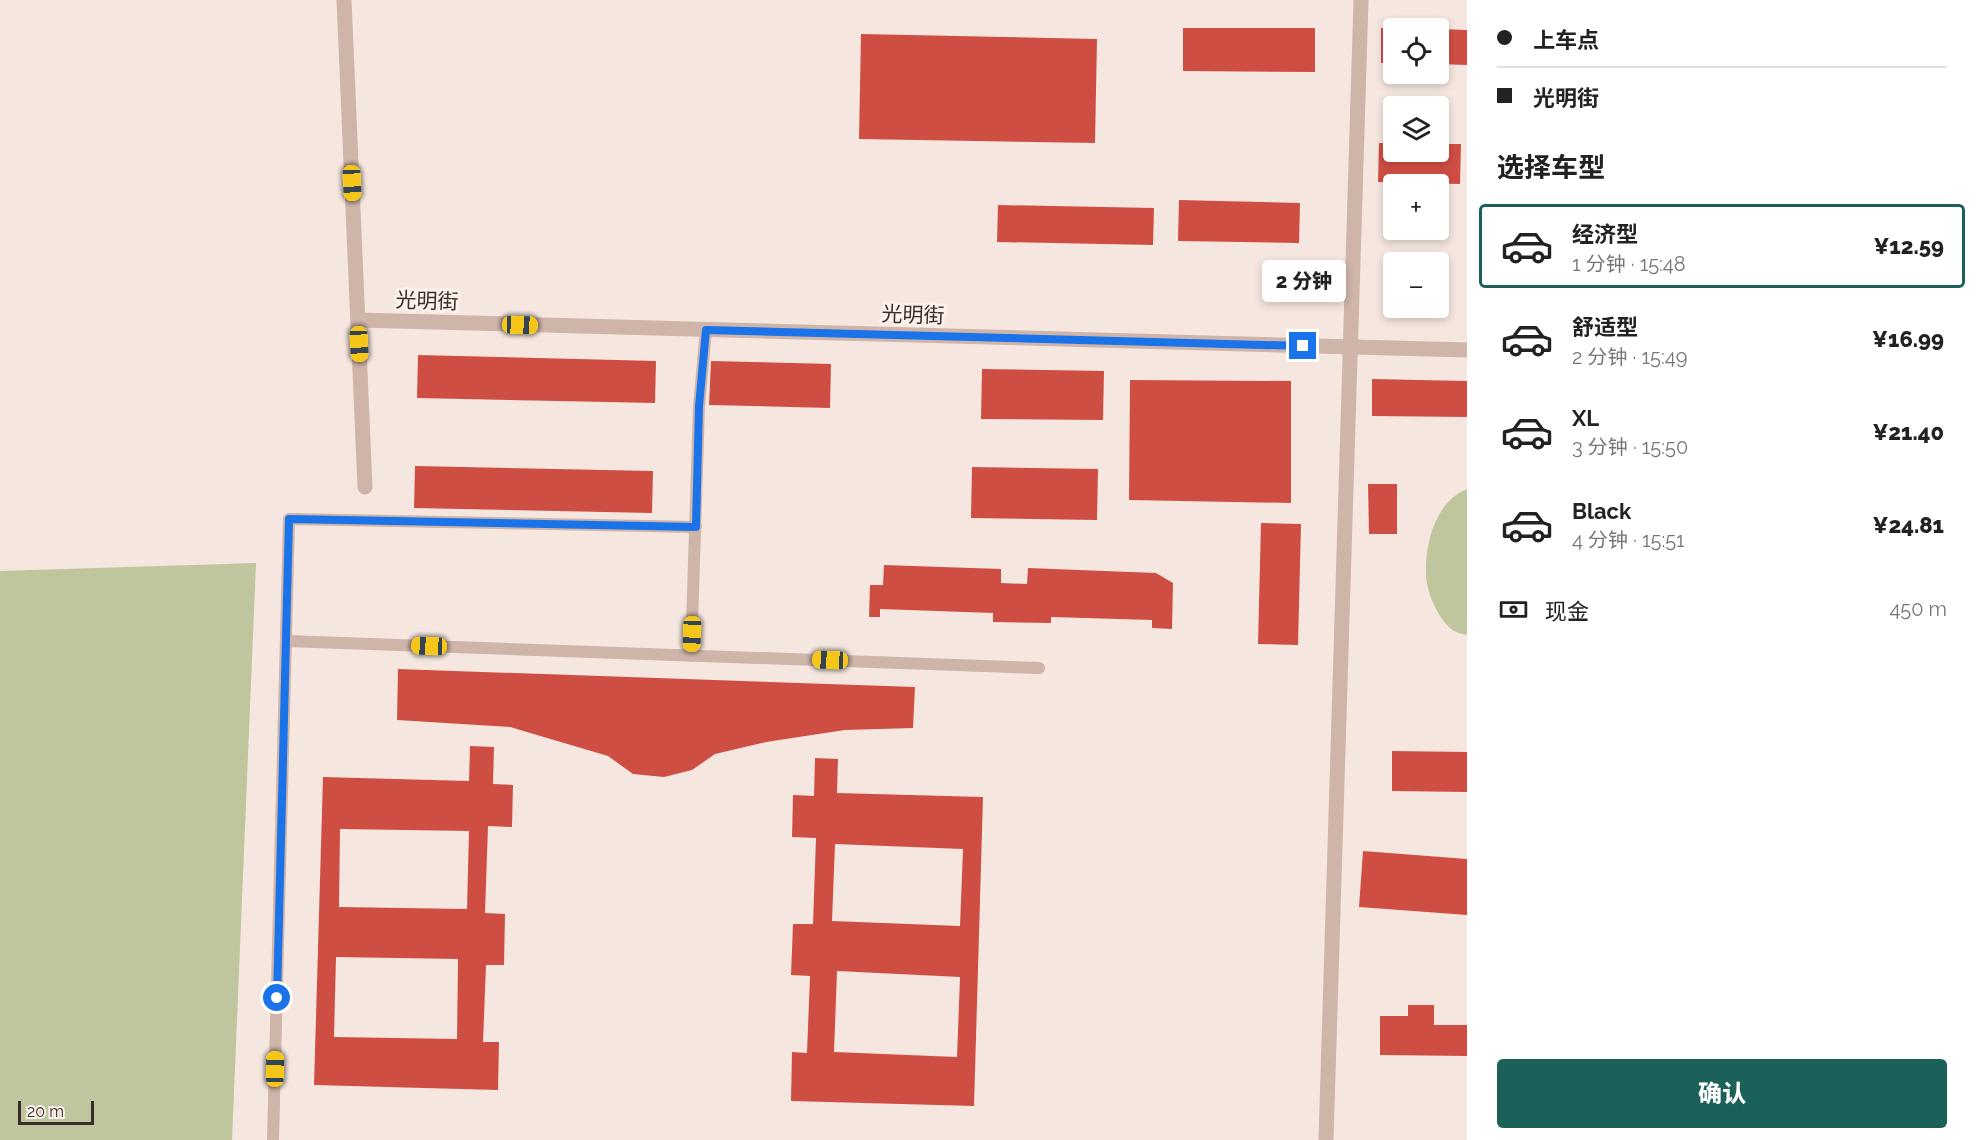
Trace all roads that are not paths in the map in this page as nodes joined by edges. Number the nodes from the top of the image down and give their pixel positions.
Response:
1 (344, 0) edge
2 (1361, 0) edge
3 (358, 320) junction
4 (706, 330) junction
5 (1351, 348) junction
6 (1467, 350) edge
7 (365, 487) dead end
8 (696, 527) junction
9 (286, 641) junction
10 (691, 656) junction
11 (1039, 668) dead end
12 (273, 1140) edge
13 (1326, 1140) edge

1 - 3 street
2 - 5 street
3 - 4 street, 光明街
3 - 7 street
4 - 5 street, 光明街
4 - 8 lane
5 - 6 street, 光明街
5 - 13 street
8 - 9 lane
8 - 10 lane
9 - 10 lane
9 - 12 lane
10 - 11 lane

